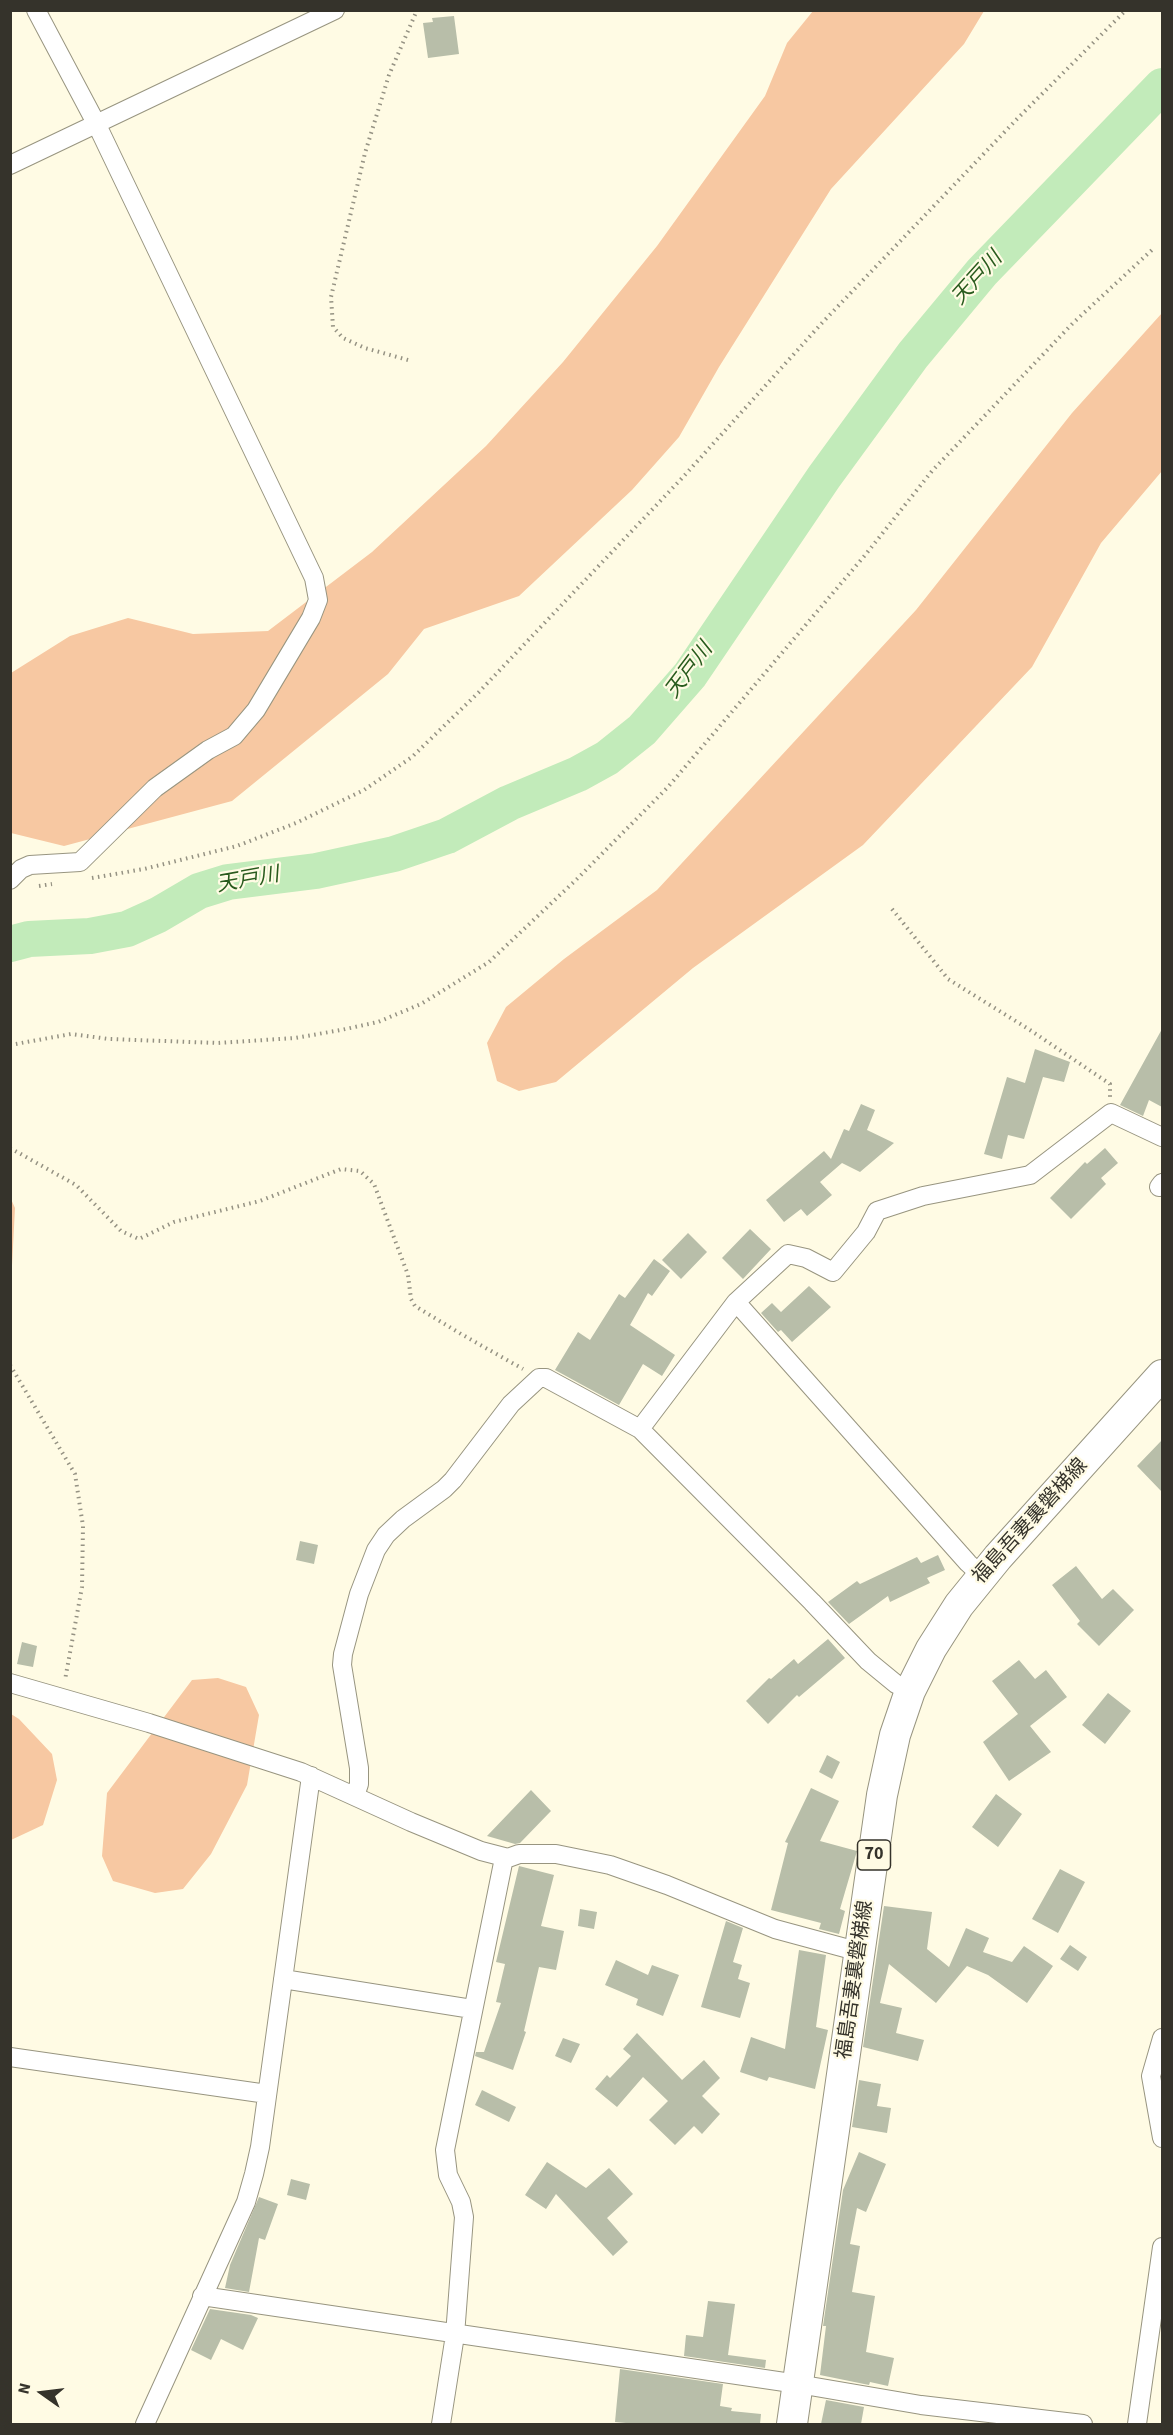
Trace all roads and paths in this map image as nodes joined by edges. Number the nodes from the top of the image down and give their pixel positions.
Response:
1 (36, 10) edge
2 (335, 10) edge
3 (417, 10) edge
4 (1126, 10) edge
5 (97, 125) junction
6 (10, 165) edge
7 (1153, 249) dead end
8 (408, 360) dead end
9 (85, 879) dead end
10 (10, 880) edge
11 (62, 882) dead end
12 (39, 886) dead end
13 (892, 909) dead end
14 (10, 1045) edge
15 (1111, 1113) junction
16 (1162, 1137) edge
17 (10, 1148) edge
18 (736, 1302) junction
19 (10, 1365) edge
20 (539, 1378) junction
21 (1161, 1381) edge
22 (640, 1429) junction
23 (982, 1576) junction
24 (10, 1683) edge
25 (910, 1691) junction
26 (62, 1698) junction
27 (311, 1776) junction
28 (355, 1796) junction
29 (504, 1858) junction
30 (860, 1952) junction
31 (283, 1979) junction
32 (472, 2009) junction
33 (1162, 2038) edge
34 (10, 2057) edge
35 (267, 2094) junction
36 (1162, 2138) edge
37 (1162, 2247) edge
38 (202, 2296) junction
39 (454, 2335) junction
40 (798, 2384) junction
41 (145, 2424) edge
42 (441, 2424) edge
43 (792, 2424) edge
44 (1083, 2424) edge
45 (1137, 2424) edge

1 - 5 street
2 - 5 street
3 - 8 path
4 - 9 path
5 - 6 street
5 - 10 street
7 - 14 path
11 - 12 path
13 - 15 path
15 - 16 street
15 - 18 street
17 - 20 path
18 - 22 street
18 - 23 street
19 - 26 path
20 - 22 street
20 - 28 street
21 - 23 main road, 福島吾妻裏磐梯線 / 70
22 - 25 street
23 - 25 main road, 福島吾妻裏磐梯線 / 70
24 - 26 street
25 - 30 main road, 福島吾妻裏磐梯線 / 70
26 - 27 street
27 - 28 street
27 - 31 street
28 - 29 street
29 - 30 street
29 - 32 street
30 - 40 main road, 福島吾妻裏磐梯線 / 70
31 - 32 street
31 - 35 street
32 - 39 street
33 - 36 street
34 - 35 street
35 - 38 street
37 - 45 street
38 - 39 street
38 - 41 street
39 - 40 street
39 - 42 street
40 - 43 main road, 福島吾妻裏磐梯線 / 70
40 - 44 street

